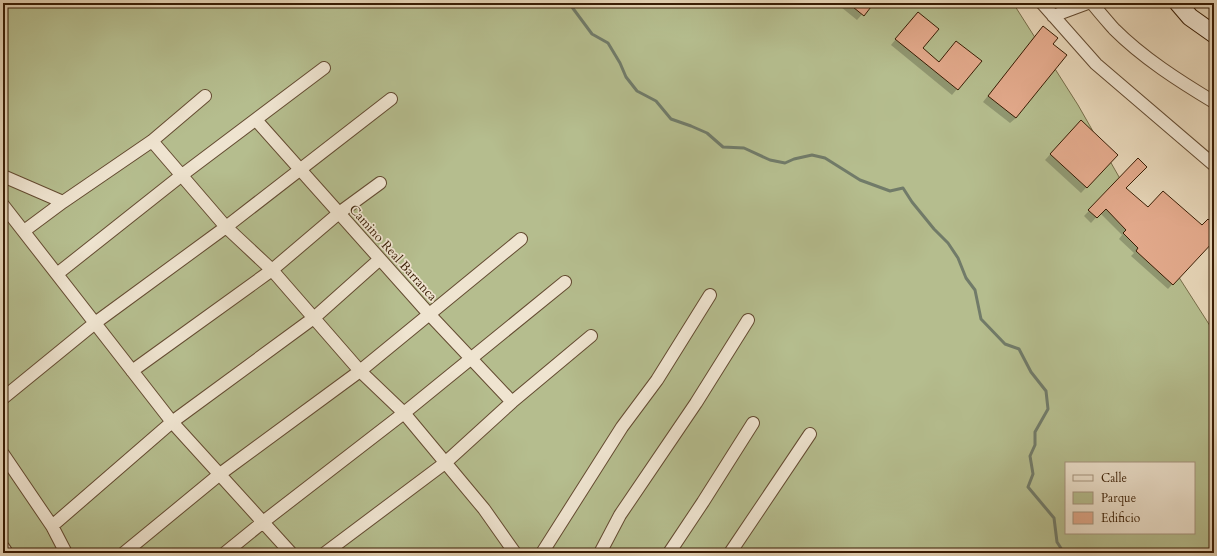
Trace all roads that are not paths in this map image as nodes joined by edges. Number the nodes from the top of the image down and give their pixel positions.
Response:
1 (1042, 3) edge
2 (1088, 3) edge
3 (1092, 3) edge
4 (1178, 3) edge
5 (1068, 6) edge
6 (1053, 16) junction
7 (1214, 34) edge
8 (324, 68) dead end
9 (205, 96) dead end
10 (391, 99) dead end
11 (1214, 102) edge
12 (256, 120) junction
13 (152, 141) junction
14 (1214, 165) edge
15 (300, 169) junction
16 (182, 175) junction
17 (3, 176) edge
18 (380, 183) dead end
19 (63, 202) junction
20 (3, 205) edge
21 (339, 213) junction
22 (226, 227) junction
23 (24, 231) junction
24 (521, 239) dead end
25 (380, 259) junction
26 (272, 270) junction
27 (57, 274) junction
28 (565, 282) dead end
29 (710, 295) dead end
30 (429, 314) junction
31 (315, 317) junction
32 (748, 320) dead end
33 (95, 323) junction
34 (591, 336) dead end
35 (472, 359) junction
36 (132, 370) junction
37 (360, 371) junction
38 (3, 398) edge
39 (512, 402) junction
40 (404, 413) junction
41 (172, 422) junction
42 (752, 423) dead end
43 (810, 434) dead end
44 (3, 454) edge
45 (445, 463) junction
46 (220, 474) junction
47 (263, 522) junction
48 (52, 526) junction
49 (3, 547) edge
50 (511, 552) edge
51 (7, 553) edge
52 (66, 553) edge
53 (124, 553) edge
54 (225, 553) edge
55 (291, 553) edge
56 (325, 553) edge
57 (542, 553) edge
58 (600, 553) edge
59 (669, 553) edge
60 (730, 553) edge

1 - 6 street
2 - 5 street
3 - 11 street
4 - 7 main road
5 - 6 street
6 - 14 street
8 - 12 street
9 - 13 street
10 - 15 street
12 - 15 street, Camino Real Barranca
12 - 16 street
13 - 16 street
13 - 19 street
15 - 21 street, Camino Real Barranca
15 - 22 street
16 - 22 street
16 - 27 street
17 - 19 street
18 - 21 street
19 - 23 street
20 - 23 street
21 - 25 street, Camino Real Barranca
21 - 26 street
22 - 26 street
22 - 33 street
23 - 27 street
24 - 30 street
25 - 30 street, Camino Real Barranca
25 - 31 street
26 - 31 street
26 - 36 street
27 - 33 street
28 - 35 street
29 - 57 street
30 - 35 street, Camino Real Barranca
30 - 37 street
31 - 37 street
31 - 41 street
32 - 58 street
33 - 36 street
33 - 38 street
34 - 39 street
35 - 39 street, Camino Real Barranca
35 - 40 street
36 - 41 street
37 - 40 street
37 - 46 street
39 - 45 street
40 - 45 street
40 - 47 street
41 - 46 street
41 - 48 street
42 - 59 street
43 - 60 street
44 - 48 street
45 - 50 street
45 - 56 street
46 - 47 street
46 - 53 street
47 - 54 street
47 - 55 street
48 - 52 street
49 - 51 street

